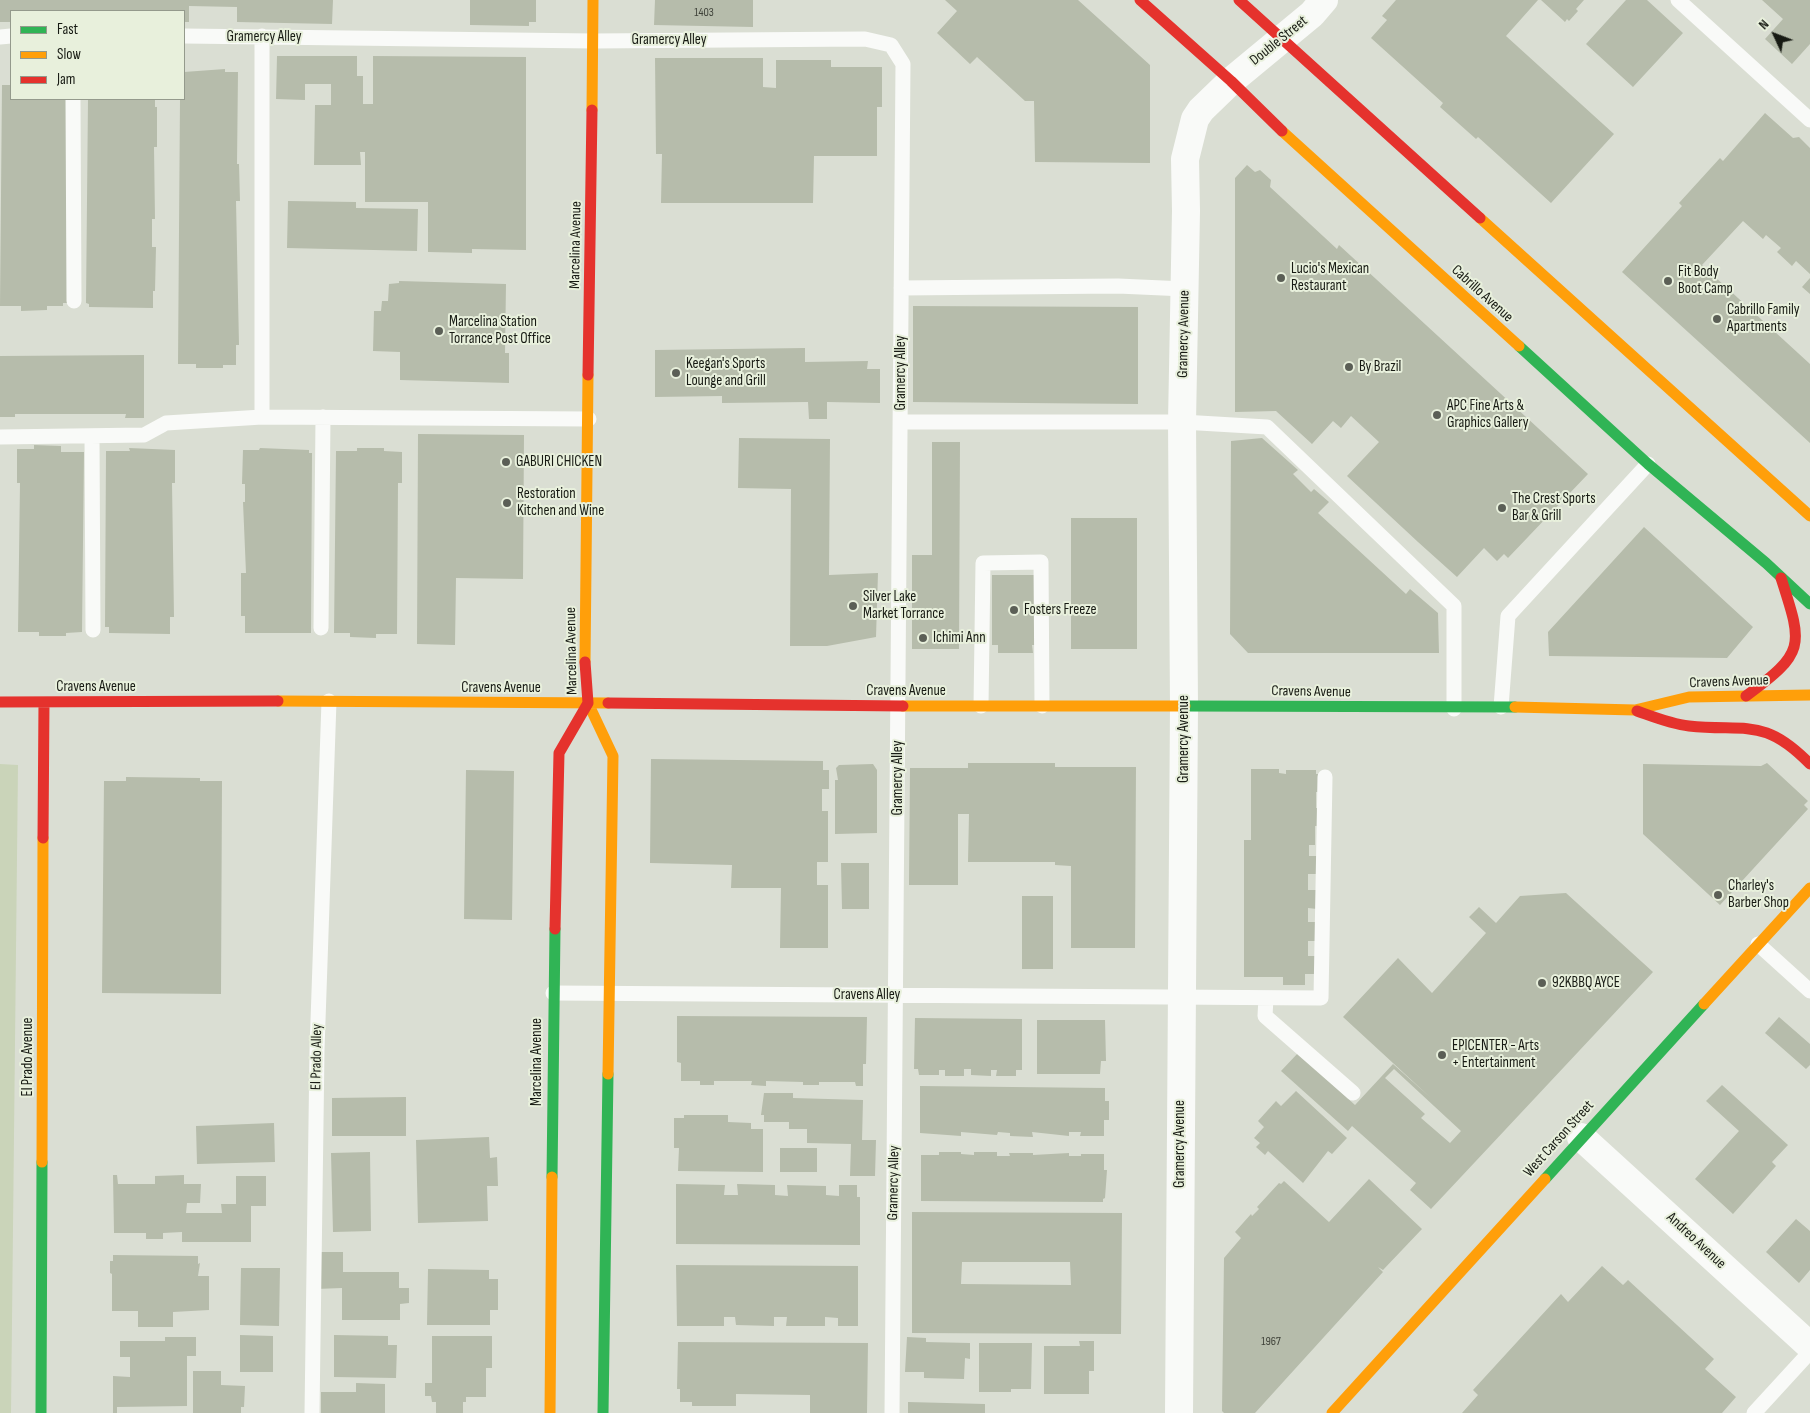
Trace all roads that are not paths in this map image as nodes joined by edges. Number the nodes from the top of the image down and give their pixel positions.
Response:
1 (593, 0) edge
2 (1140, 0) edge
3 (1239, 0) edge
4 (1324, 0) edge
5 (1678, 0) edge
6 (185, 36) edge
7 (262, 36) junction
8 (1282, 37) junction
9 (593, 40) junction
10 (1231, 81) junction
11 (73, 100) edge
12 (1810, 120) edge
13 (901, 288) junction
14 (1185, 289) junction
15 (74, 301) dead end
16 (262, 417) junction
17 (323, 418) junction
18 (589, 419) junction
19 (900, 422) junction
20 (1182, 422) junction
21 (92, 436) junction
22 (0, 437) edge
23 (1648, 464) junction
24 (1810, 516) edge
25 (1780, 577) junction
26 (1810, 604) edge
27 (321, 628) dead end
28 (93, 630) dead end
29 (1810, 695) edge
30 (1746, 696) junction
31 (329, 701) junction
32 (0, 702) edge
33 (44, 702) junction
34 (588, 702) junction
35 (898, 706) junction
36 (981, 706) junction
37 (1042, 706) junction
38 (1184, 706) junction
39 (1501, 708) junction
40 (1454, 709) junction
41 (1635, 710) junction
42 (1810, 764) edge
43 (1325, 777) dead end
44 (1810, 888) edge
45 (1758, 944) junction
46 (1810, 992) edge
47 (553, 993) junction
48 (608, 993) junction
49 (896, 996) junction
50 (1182, 997) junction
51 (1266, 998) junction
52 (1353, 1093) dead end
53 (1581, 1137) junction
54 (1810, 1346) edge
55 (1810, 1352) edge
56 (41, 1413) edge
57 (312, 1413) edge
58 (550, 1413) edge
59 (603, 1413) edge
60 (892, 1413) edge
61 (1179, 1413) edge
62 (1332, 1413) edge
63 (1754, 1413) edge

1 - 9 street, Marcelina Avenue
2 - 10 street, Cabrillo Avenue
3 - 8 street
4 - 8 street, Double Street
5 - 12 lane
6 - 7 lane, Gramercy Alley
7 - 9 lane, Gramercy Alley
7 - 16 lane
8 - 10 street, Double Street
8 - 24 street
9 - 13 lane, Gramercy Alley
9 - 18 street, Marcelina Avenue
10 - 14 street, Gramercy Avenue
10 - 23 street, Cabrillo Avenue
11 - 15 lane
13 - 14 lane
13 - 19 lane, Gramercy Alley
14 - 20 street, Gramercy Avenue
16 - 17 lane
16 - 21 lane
17 - 18 lane
17 - 27 lane
18 - 34 street, Marcelina Avenue
19 - 20 lane
19 - 35 lane, Gramercy Alley
20 - 38 street, Gramercy Avenue
20 - 40 lane
21 - 22 lane
21 - 28 lane
23 - 25 street, Cabrillo Avenue
23 - 39 lane
25 - 26 street, Cabrillo Avenue
25 - 30 street
29 - 30 street, Cravens Avenue
30 - 41 street, Cravens Avenue
31 - 33 street, Cravens Avenue
31 - 34 street, Cravens Avenue
31 - 57 lane, El Prado Alley
32 - 33 street, Cravens Avenue
33 - 56 street, El Prado Avenue
34 - 35 street, Cravens Avenue
34 - 47 street, Marcelina Avenue
34 - 48 street
35 - 36 street, Cravens Avenue
35 - 49 lane, Gramercy Alley
36 - 37 street, Cravens Avenue
36 - 37 lane
37 - 38 street, Cravens Avenue
38 - 40 street, Cravens Avenue
38 - 50 street, Gramercy Avenue
39 - 40 street, Cravens Avenue
39 - 41 street, Cravens Avenue
41 - 42 street
43 - 51 lane, Cravens Alley
44 - 45 street, West Carson Street
45 - 46 lane
45 - 53 street, West Carson Street
47 - 48 lane, Cravens Alley
47 - 58 street, Marcelina Avenue
48 - 49 lane, Cravens Alley
48 - 59 street
49 - 50 lane, Cravens Alley
49 - 60 lane, Gramercy Alley
50 - 51 lane, Cravens Alley
50 - 61 street, Gramercy Avenue
51 - 52 lane
53 - 54 street, Andreo Avenue
53 - 62 street, West Carson Street
55 - 63 lane

